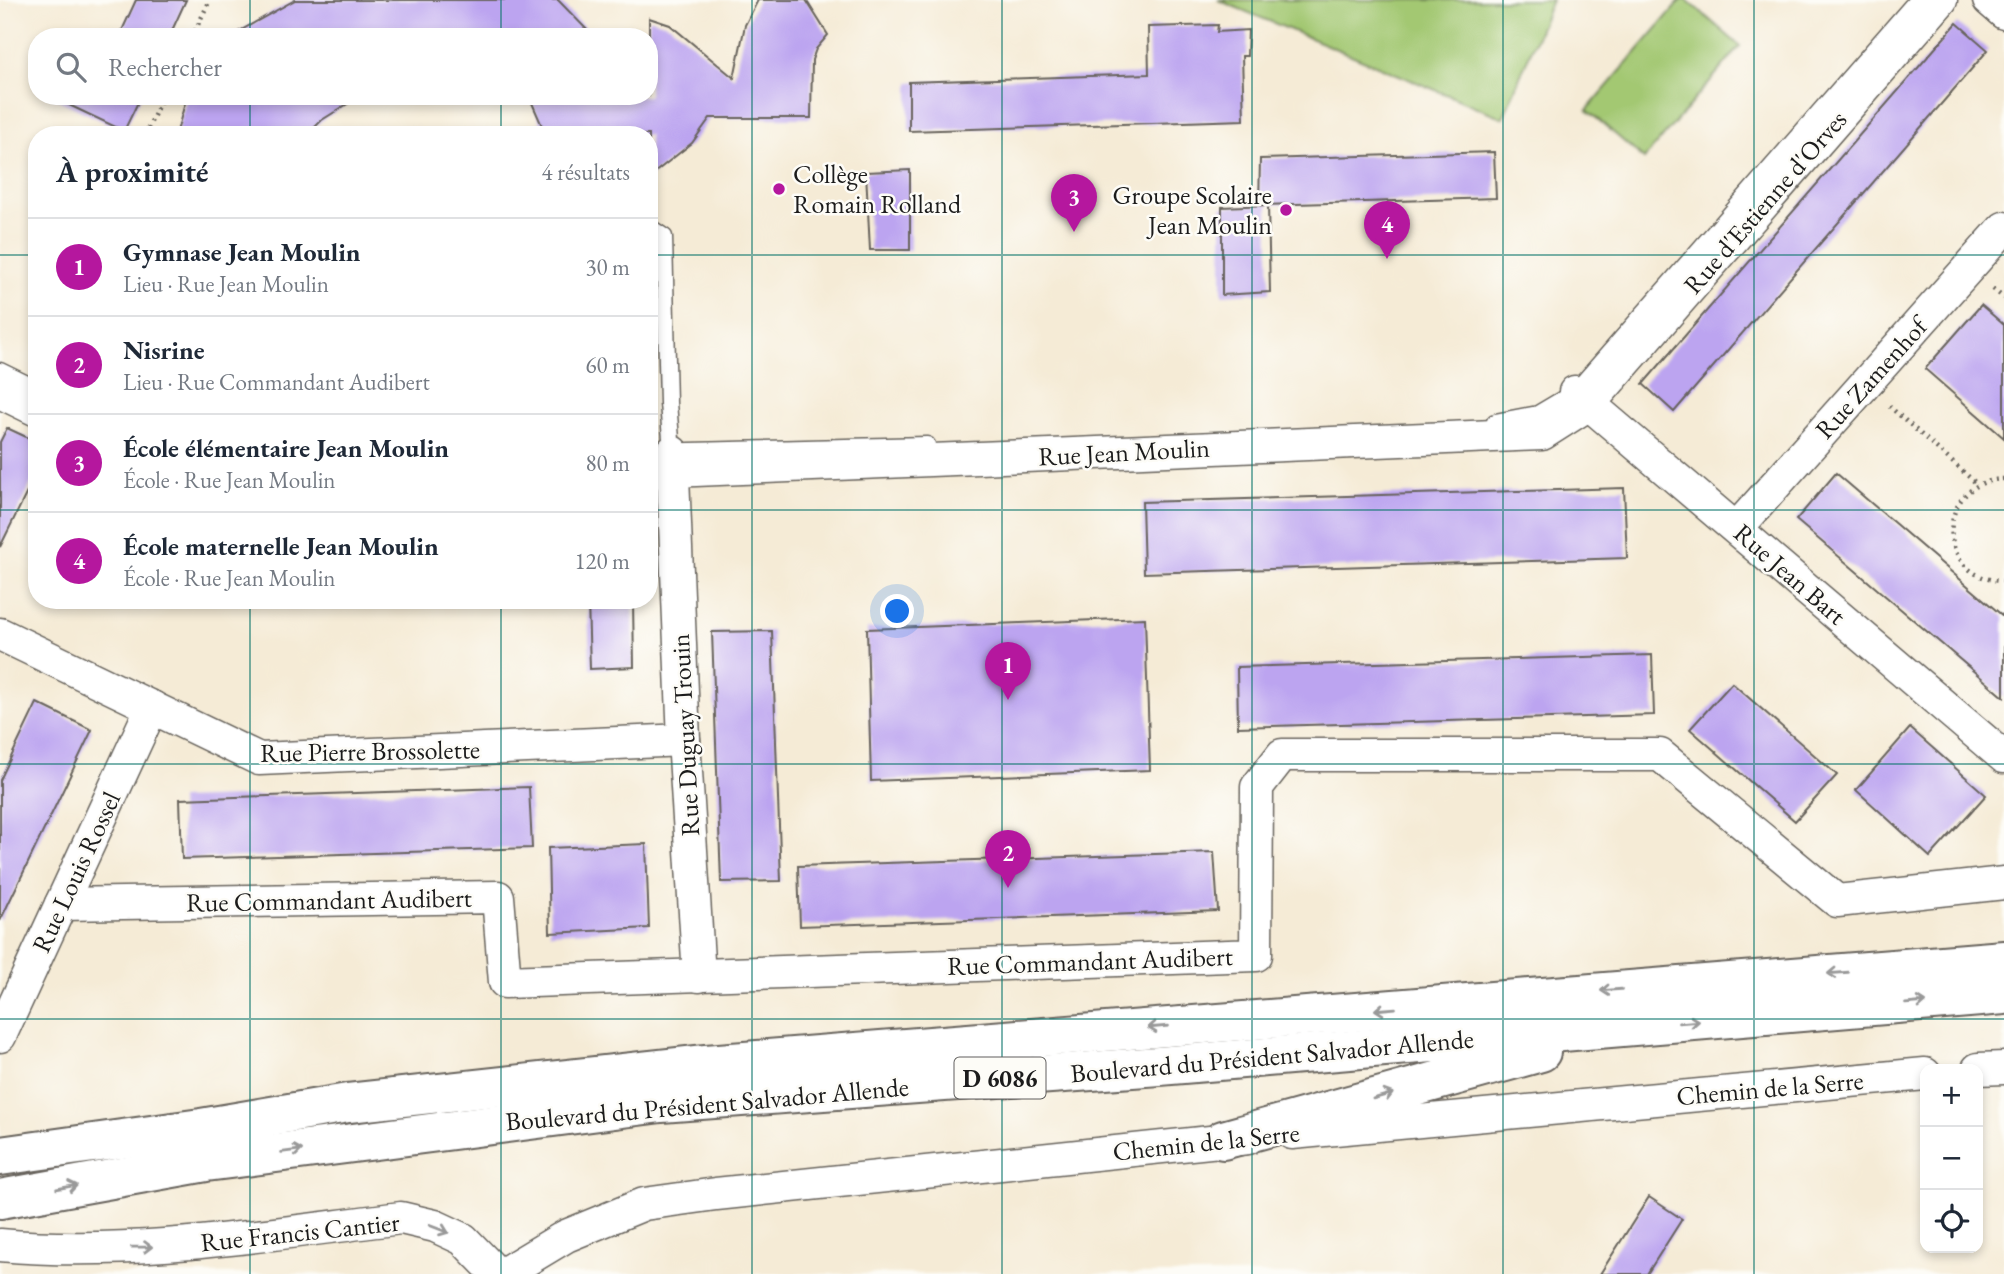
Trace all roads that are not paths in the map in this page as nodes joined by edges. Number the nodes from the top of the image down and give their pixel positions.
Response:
1 (1917, 0) edge
2 (1941, 0) edge
3 (1989, 0) edge
4 (2004, 13) edge
5 (2004, 228) edge
6 (658, 233) edge
7 (0, 371) edge
8 (28, 385) edge
9 (0, 392) edge
10 (1582, 398) junction
11 (28, 406) edge
12 (661, 462) edge
13 (1737, 528) junction
14 (0, 634) edge
15 (152, 708) junction
16 (684, 740) junction
17 (2004, 757) edge
18 (2004, 883) edge
19 (61, 904) junction
20 (2004, 960) edge
21 (699, 976) junction
22 (2004, 995) edge
23 (1628, 1027) junction
24 (0, 1036) edge
25 (2004, 1068) edge
26 (1983, 1069) edge
27 (1920, 1074) edge
28 (1223, 1140) junction
29 (0, 1156) edge
30 (0, 1199) edge
31 (0, 1245) edge
32 (497, 1274) edge
33 (503, 1274) edge

1 - 10 lane, Rue d'Estienne d'Orves
2 - 10 street, Rue d'Estienne d'Orves
3 - 4 street
5 - 13 street, Rue Zamenhof
6 - 12 lane
7 - 8 lane
9 - 11 street
10 - 12 street, Rue Jean Moulin
10 - 13 street, Rue Jean Bart
12 - 16 street, Rue Duguay Trouin
13 - 17 street, Rue Jean Bart
14 - 15 street, Rue Pierre Brossolette
15 - 16 street, Rue Pierre Brossolette
15 - 19 street, Rue Louis Rossel
16 - 21 street, Rue Duguay Trouin
18 - 21 street, Rue Commandant Audibert
19 - 21 street, Rue Commandant Audibert
19 - 24 street, Rue Louis Rossel
20 -> 29 main road, Boulevard du Président Salvador Allende / D 6086
23 -> 22 main road, Boulevard du Président Salvador Allende / D 6086
28 -> 23 main road
30 -> 23 main road, Boulevard du Président Salvador Allende / D 6086
25 - 26 street
27 - 28 street, Chemin de la Serre
28 - 33 street, Chemin de la Serre
31 -> 32 street, Rue Francis Cantier

